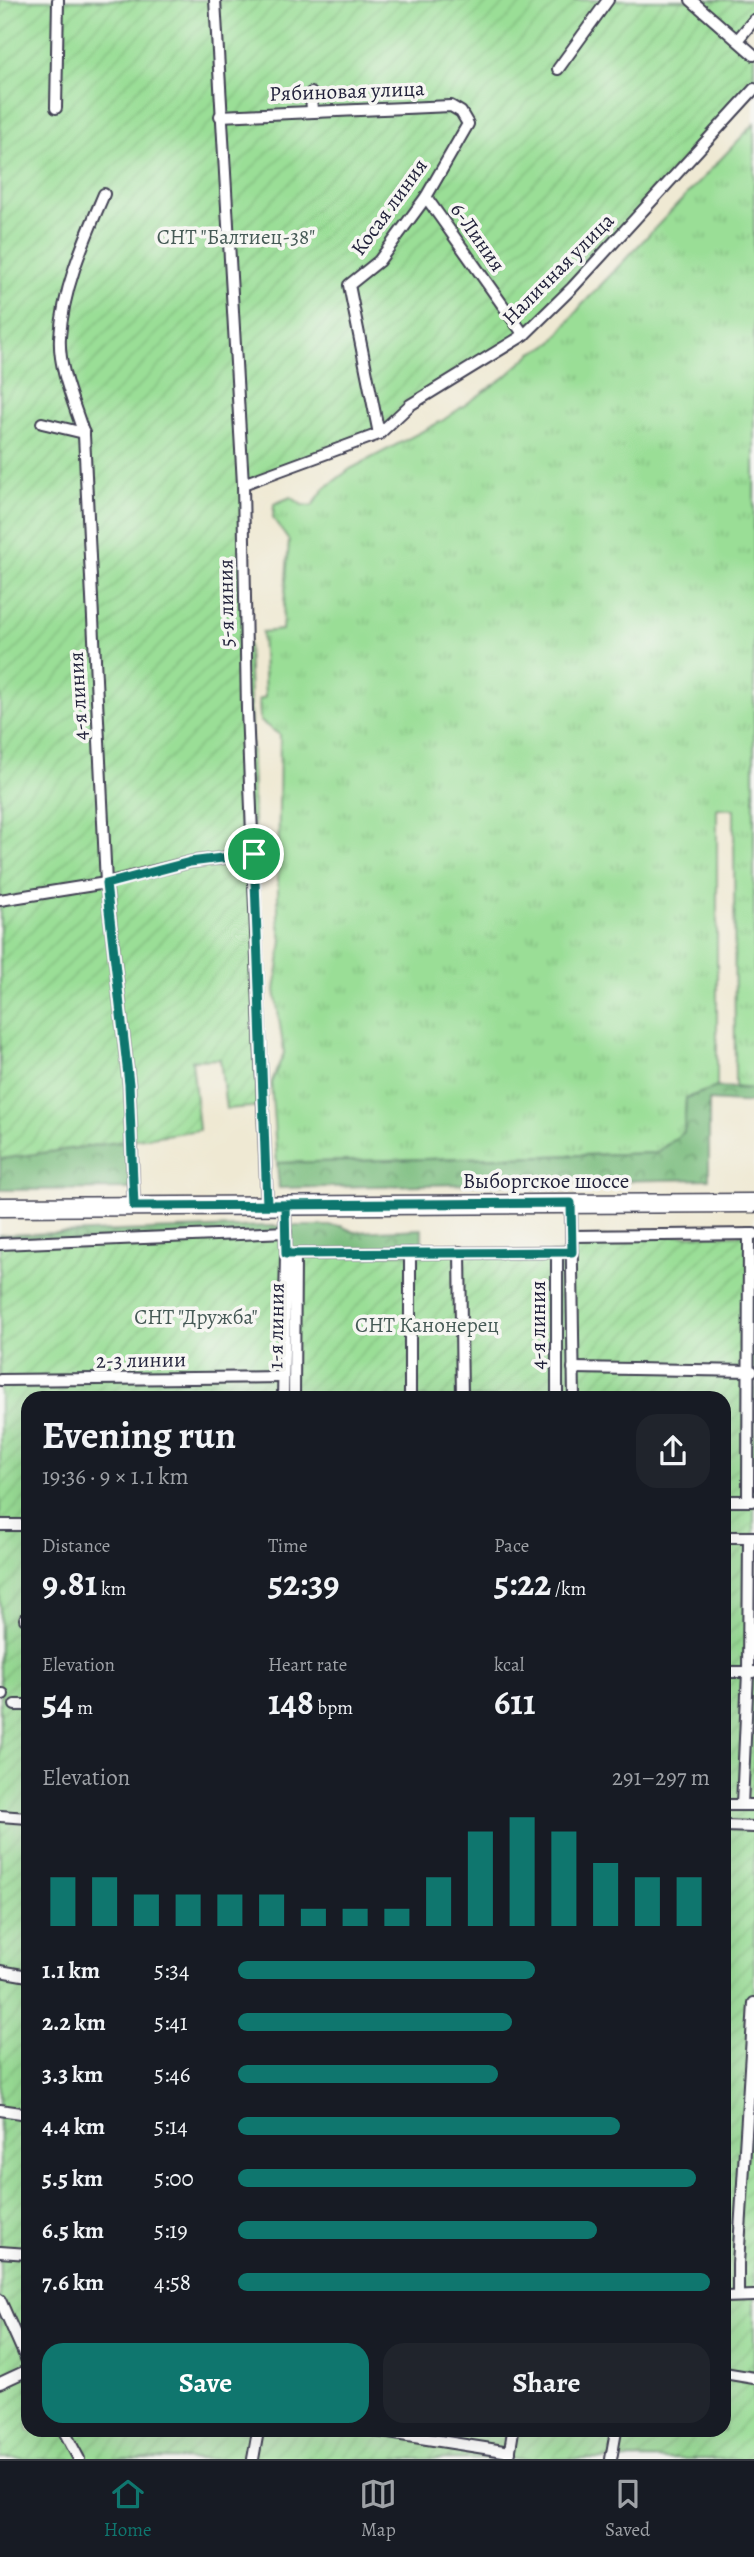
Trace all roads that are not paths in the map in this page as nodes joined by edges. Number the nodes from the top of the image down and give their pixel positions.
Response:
1 (58, 0) edge
2 (215, 0) edge
3 (608, 0) edge
4 (691, 0) edge
5 (754, 20) edge
6 (739, 38) dead end
7 (750, 52) edge
8 (558, 69) dead end
9 (754, 89) edge
10 (311, 93) dead end
11 (56, 108) dead end
12 (312, 112) junction
13 (220, 116) junction
14 (468, 124) joint
15 (104, 194) dead end
16 (426, 197) junction
17 (524, 335) junction
18 (42, 423) dead end
19 (84, 433) junction
20 (379, 434) junction
21 (243, 484) junction
22 (254, 854) junction
23 (106, 884) junction
24 (0, 900) edge
25 (571, 1203) junction
26 (754, 1203) edge
27 (276, 1205) junction
28 (134, 1206) junction
29 (0, 1207) edge
30 (286, 1232) junction
31 (752, 1234) edge
32 (572, 1236) junction
33 (0, 1244) edge
34 (460, 1252) junction
35 (557, 1252) junction
36 (572, 1252) junction
37 (410, 1253) junction
38 (291, 1254) junction
39 (573, 1368) junction
40 (751, 1371) edge
41 (283, 1377) junction
42 (0, 1380) edge
43 (283, 1391) edge
44 (294, 1391) edge
45 (410, 1391) edge
46 (462, 1391) edge
47 (557, 1391) edge
48 (574, 1391) edge
49 (731, 1501) edge
50 (751, 1501) edge
51 (0, 1525) edge
52 (21, 1525) edge
53 (731, 1537) edge
54 (751, 1537) edge
55 (731, 1672) edge
56 (751, 1672) edge
57 (15, 1705) dead end
58 (21, 1705) edge
59 (731, 1805) edge
60 (742, 1805) junction
61 (754, 1805) edge
62 (0, 1816) edge
63 (21, 1818) edge
64 (731, 1826) edge
65 (754, 1827) edge
66 (0, 1971) edge
67 (21, 1975) edge
68 (754, 2003) edge
69 (0, 2110) edge
70 (21, 2113) edge
71 (0, 2252) edge
72 (21, 2254) edge
73 (731, 2296) edge
74 (738, 2296) junction
75 (754, 2296) edge
76 (0, 2300) edge
77 (21, 2348) edge
78 (21, 2373) edge
79 (731, 2374) edge
80 (754, 2378) edge
81 (0, 2383) edge
82 (67, 2437) edge
83 (257, 2437) edge
84 (409, 2437) edge
85 (512, 2437) edge
86 (615, 2437) edge
87 (509, 2455) edge
88 (79, 2459) edge
89 (253, 2459) edge
90 (611, 2459) edge

1 - 11 street
2 - 13 street, 5-я линия
3 - 8 street
4 - 7 street
5 - 6 street
9 - 17 street, Наличная улица
10 - 12 street
12 - 13 street, Рябиновая улица
12 - 14 street, Рябиновая улица
13 - 21 street, 5-я линия
14 - 16 street, Косая линия
15 - 19 street, 4-я линия
16 - 17 street, 6-Линия
16 - 20 street, Косая линия
17 - 20 street, Наличная улица
18 - 19 street
19 - 23 street, 4-я линия
20 - 21 street, Наличная улица
21 - 22 street, 5-я линия
22 - 23 street
22 - 27 street, 5-я линия
23 - 24 street
23 - 28 street, 4-я линия
25 - 26 main road, Выборгское шоссе
25 - 27 main road, Выборгское шоссе
25 - 32 street
27 - 28 main road
27 - 30 street, 5-я линия
28 - 29 main road
30 - 33 street
30 - 38 street, 5-я линия
31 - 32 street
31 - 40 street
32 - 36 street
34 - 35 street
34 - 37 street
34 - 46 street
35 - 36 street
35 - 47 street, 4-я линия
36 - 39 street
37 - 38 street
37 - 45 street
38 - 41 street
38 - 44 street, 1-я линия
39 - 40 street
39 - 48 street
40 - 50 street
41 - 42 street, 2-3 линии
41 - 43 street
49 - 50 street
51 - 52 street
53 - 54 street
54 - 56 street
55 - 56 street
56 - 60 street
57 - 58 street
59 - 60 street
60 - 61 street
62 - 63 street
64 - 65 street
66 - 67 street
68 - 74 street
69 - 70 street
71 - 72 street
73 - 74 street
74 - 75 street
76 - 77 street
78 - 81 street
79 - 80 street
82 - 88 street
83 - 89 street
84 - 87 street
85 - 87 street
86 - 90 street

